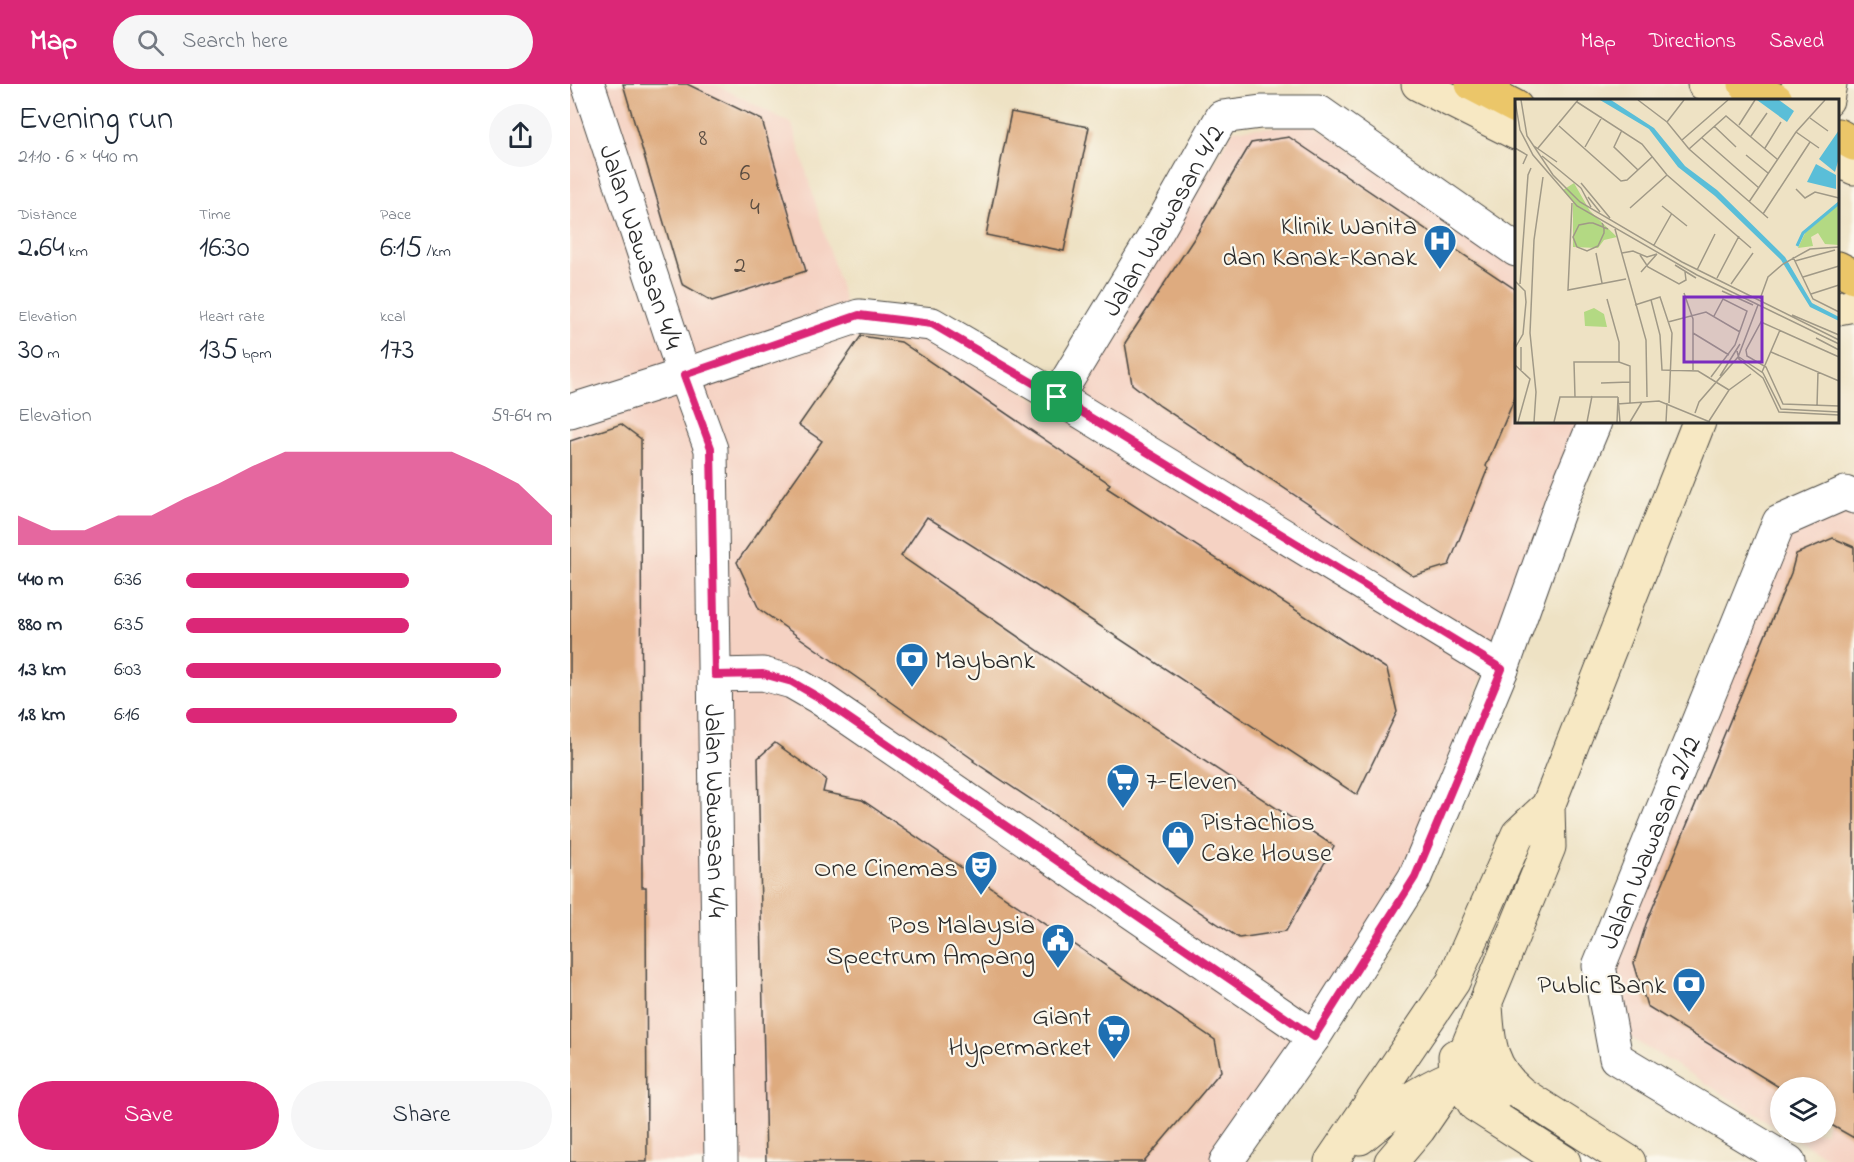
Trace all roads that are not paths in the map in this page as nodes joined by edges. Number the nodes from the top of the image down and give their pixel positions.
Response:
1 (588, 84) edge
2 (1418, 84) edge
3 (1472, 84) edge
4 (1704, 84) edge
5 (1745, 84) edge
6 (1799, 84) edge
7 (1830, 84) edge
8 (1730, 99) edge
9 (1774, 99) edge
10 (1794, 99) edge
11 (1827, 99) edge
12 (1515, 106) edge
13 (1515, 132) edge
14 (1839, 136) edge
15 (1854, 144) edge
16 (1839, 160) edge
17 (1854, 168) edge
18 (1515, 249) edge
19 (1839, 268) edge
20 (1854, 276) edge
21 (1839, 278) edge
22 (1854, 285) edge
23 (1854, 305) edge
24 (1839, 308) edge
25 (684, 375) junction
26 (1057, 397) junction
27 (570, 411) edge
28 (1595, 423) edge
29 (1699, 423) edge
30 (1854, 497) edge
31 (1502, 669) junction
32 (715, 675) junction
33 (1548, 806) junction
34 (1453, 982) junction
35 (1486, 999) junction
36 (1314, 1037) junction
37 (1456, 1076) junction
38 (1522, 1094) junction
39 (1494, 1118) junction
40 (1419, 1129) junction
41 (722, 1162) edge
42 (1226, 1162) edge
43 (1331, 1162) edge
44 (1391, 1162) edge
45 (1564, 1162) edge
46 (1629, 1162) edge
47 (1789, 1162) edge

1 - 25 street, Jalan Wawasan 4/4
2 - 13 street
3 - 12 highway
4 - 8 street
5 - 9 highway
6 - 10 street
7 - 11 street
14 - 15 highway
16 - 17 street
18 - 26 street, Jalan Wawasan 4/2
19 - 20 highway
21 - 22 street
23 - 24 street
25 - 26 street
25 - 27 street
25 - 32 street, Jalan Wawasan 4/4
26 - 31 street
28 - 31 street
29 - 33 street
30 - 47 street, Jalan Wawasan 2/12
31 - 36 street
32 - 36 street
32 - 41 street, Jalan Wawasan 4/4
33 - 34 street
33 - 35 street
34 - 37 street
34 - 43 street
35 - 37 street
35 - 38 street
36 - 42 street
37 - 38 street
37 - 39 street
37 - 40 street
37 - 43 street
38 - 46 street
39 - 40 street
39 - 45 street
40 - 44 street

